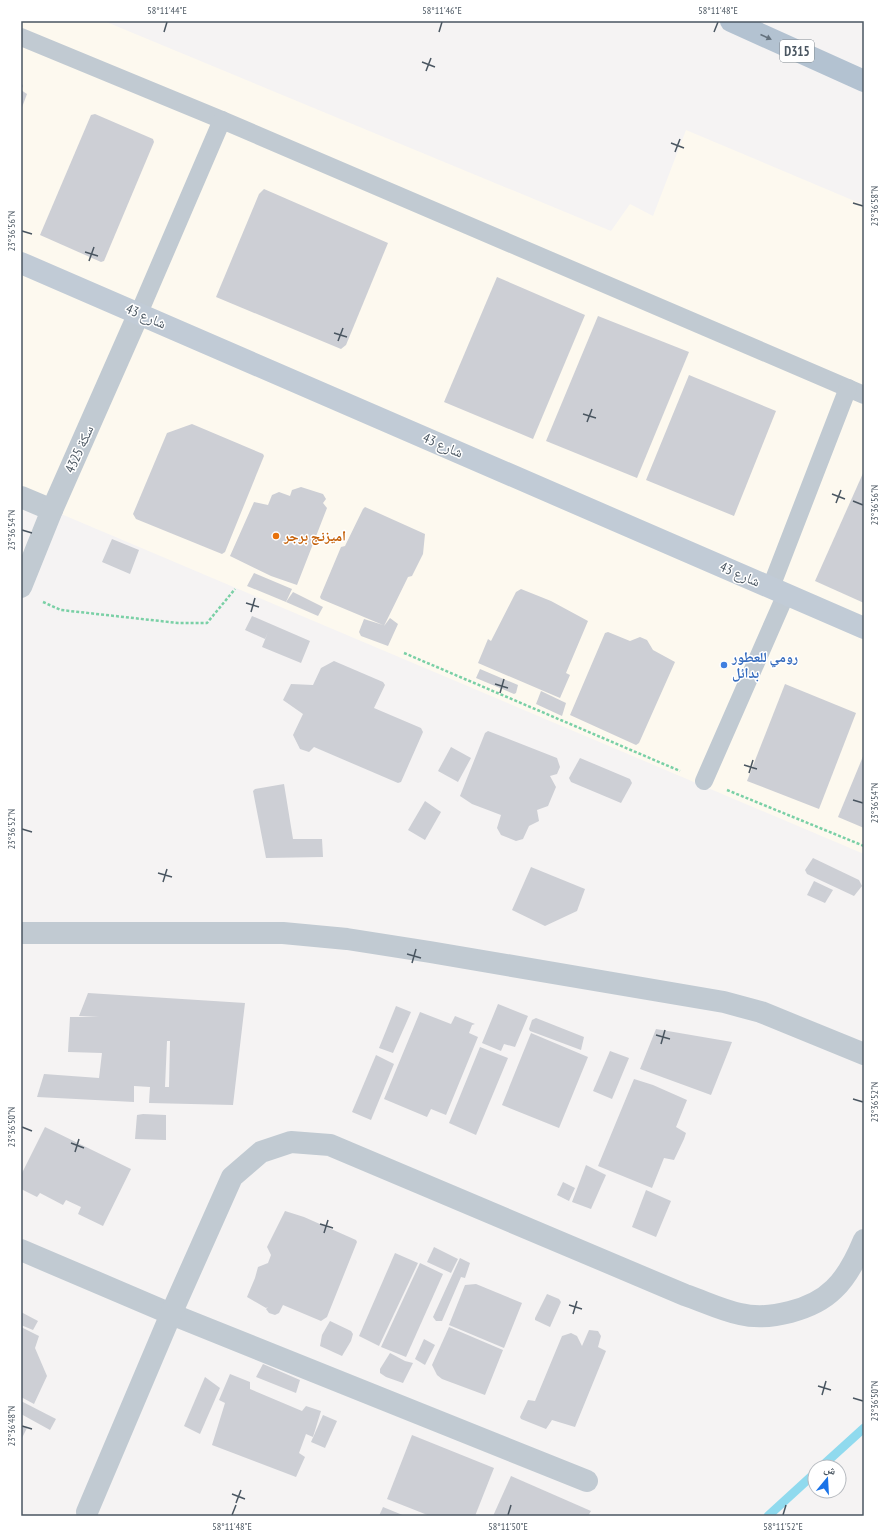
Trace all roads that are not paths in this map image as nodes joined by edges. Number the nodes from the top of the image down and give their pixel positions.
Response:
1 (731, 21) edge
2 (21, 37) edge
3 (864, 81) edge
4 (222, 120) junction
5 (21, 263) edge
6 (139, 313) junction
7 (856, 392) edge
8 (21, 497) edge
9 (52, 510) junction
10 (21, 587) edge
11 (779, 591) junction
12 (864, 628) edge
13 (704, 780) road end
14 (21, 933) edge
15 (864, 1054) edge
16 (864, 1240) edge
17 (21, 1250) edge
18 (171, 1314) junction
19 (588, 1481) dead end
20 (87, 1512) dead end

1 -> 3 main road, D315
2 - 4 lane
4 - 6 lane
4 - 7 lane
5 - 6 street, شارع 43
6 - 9 street, سكة 4325
6 - 11 street, شارع 43
7 - 11 lane
8 - 9 street
9 - 10 street, سكة 4325
11 - 12 street, شارع 43
11 - 13 lane
14 - 15 street
16 - 18 street
17 - 18 street
18 - 19 street
18 - 20 street

